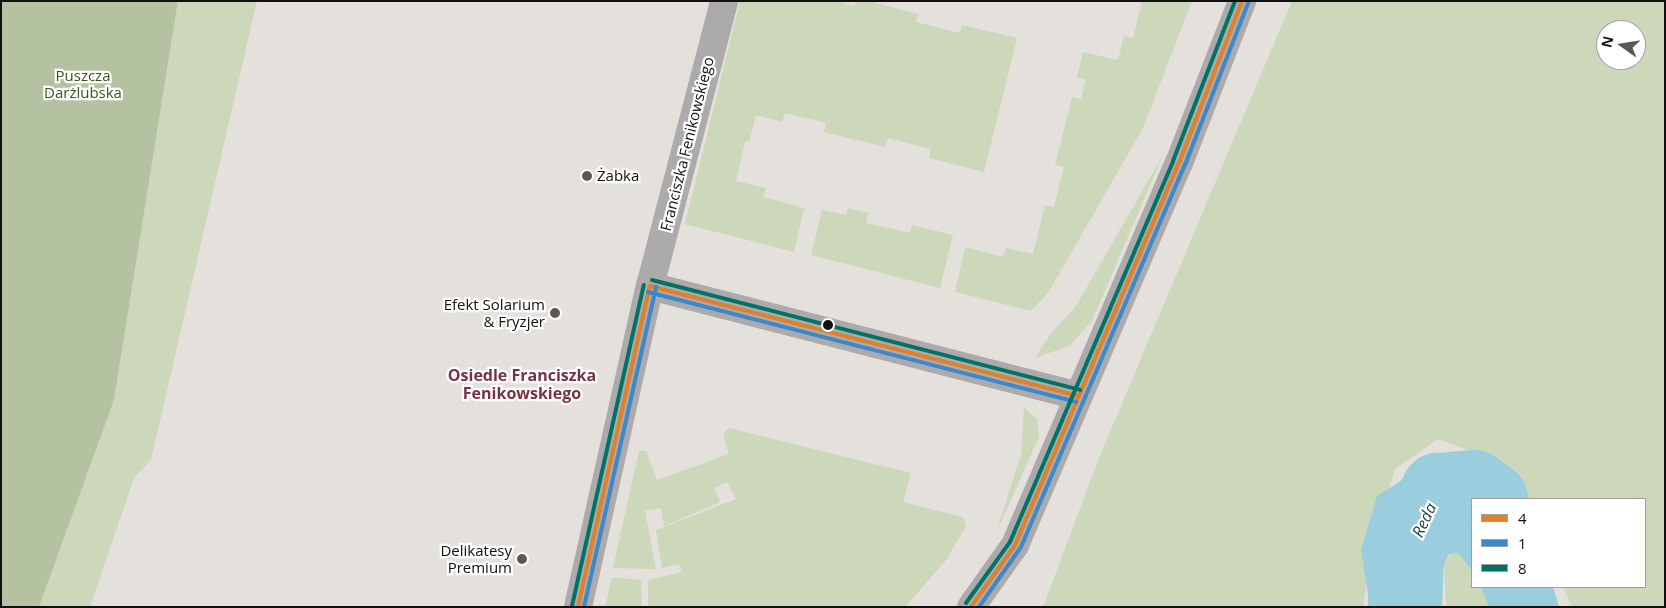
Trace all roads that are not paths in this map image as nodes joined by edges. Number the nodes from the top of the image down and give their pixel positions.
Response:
1 (724, 1) edge
2 (1242, 1) edge
3 (650, 286) junction
4 (1078, 396) junction
5 (578, 607) edge
6 (972, 607) edge

1 - 3 street, Franciszka Fenikowskiego
2 - 4 street
3 - 4 street
3 - 5 street, Franciszka Fenikowskiego
4 - 6 street

